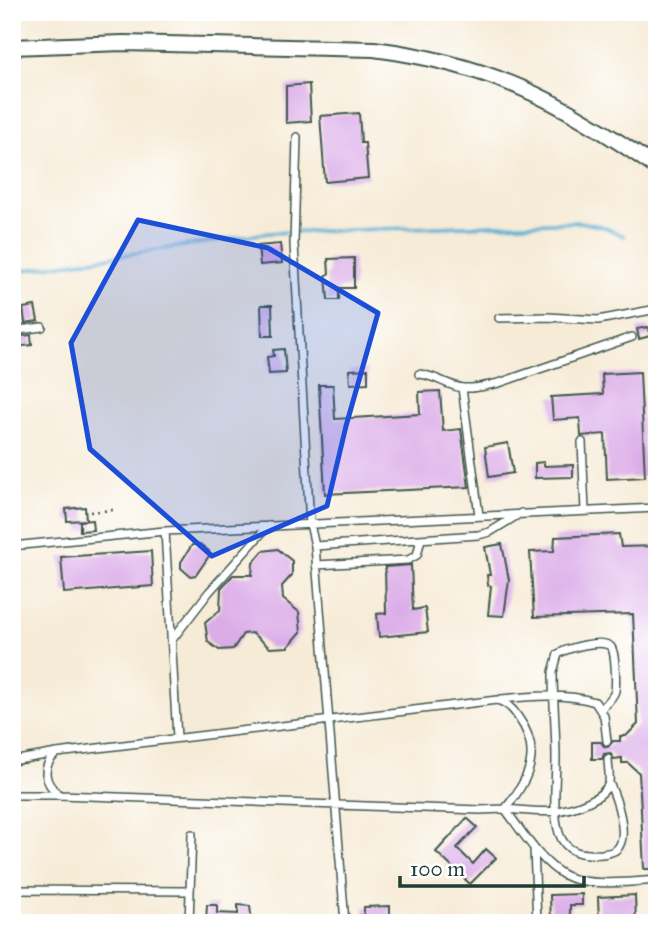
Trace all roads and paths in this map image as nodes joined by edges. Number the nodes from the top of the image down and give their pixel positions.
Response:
1 (12, 47) edge
2 (297, 137) dead end
3 (657, 167) edge
4 (657, 310) edge
5 (499, 318) dead end
6 (42, 327) dead end
7 (12, 331) edge
8 (632, 337) dead end
9 (419, 374) dead end
10 (462, 388) junction
11 (582, 442) dead end
12 (657, 508) edge
13 (114, 510) dead end
14 (586, 511) junction
15 (90, 512) dead end
16 (522, 513) junction
17 (479, 515) junction
18 (310, 524) junction
19 (268, 526) junction
20 (165, 531) junction
21 (421, 539) junction
22 (12, 546) edge
23 (315, 546) junction
24 (316, 565) junction
25 (170, 642) junction
26 (553, 697) junction
27 (497, 700) junction
28 (601, 709) junction
29 (327, 719) junction
30 (177, 737) junction
31 (607, 741) dead end
32 (57, 752) junction
33 (608, 759) dead end
34 (12, 761) edge
35 (609, 783) junction
36 (12, 795) edge
37 (60, 795) junction
38 (334, 805) junction
39 (505, 809) junction
40 (556, 811) junction
41 (192, 834) dead end
42 (534, 848) junction
43 (657, 880) edge
44 (12, 890) edge
45 (190, 891) junction
46 (189, 923) edge
47 (345, 923) edge
48 (537, 923) edge

1 - 3 street
2 - 18 lane
4 - 5 lane
6 - 7 lane
8 - 10 lane
9 - 10 lane
10 - 17 lane
11 - 14 lane
12 - 14 lane
13 - 15 path
14 - 16 lane
16 - 17 lane
16 - 21 lane
17 - 18 lane
18 - 19 lane
18 - 23 lane
19 - 20 lane
19 - 25 lane
20 - 22 lane
20 - 25 lane
21 - 23 lane
21 - 24 lane
23 - 24 lane
24 - 29 lane
25 - 30 lane
26 - 27 lane
26 - 28 lane
26 - 28 lane
26 - 40 lane
27 - 29 lane
27 - 39 lane
28 - 31 lane
29 - 30 lane
29 - 38 lane
30 - 32 lane
32 - 34 lane
32 - 37 lane
33 - 35 lane
35 - 40 lane
35 - 40 lane
36 - 37 lane
37 - 38 lane
38 - 39 lane
38 - 47 lane
39 - 40 lane
39 - 42 lane
41 - 45 lane
42 - 43 lane
42 - 48 lane
44 - 45 lane
45 - 46 lane

